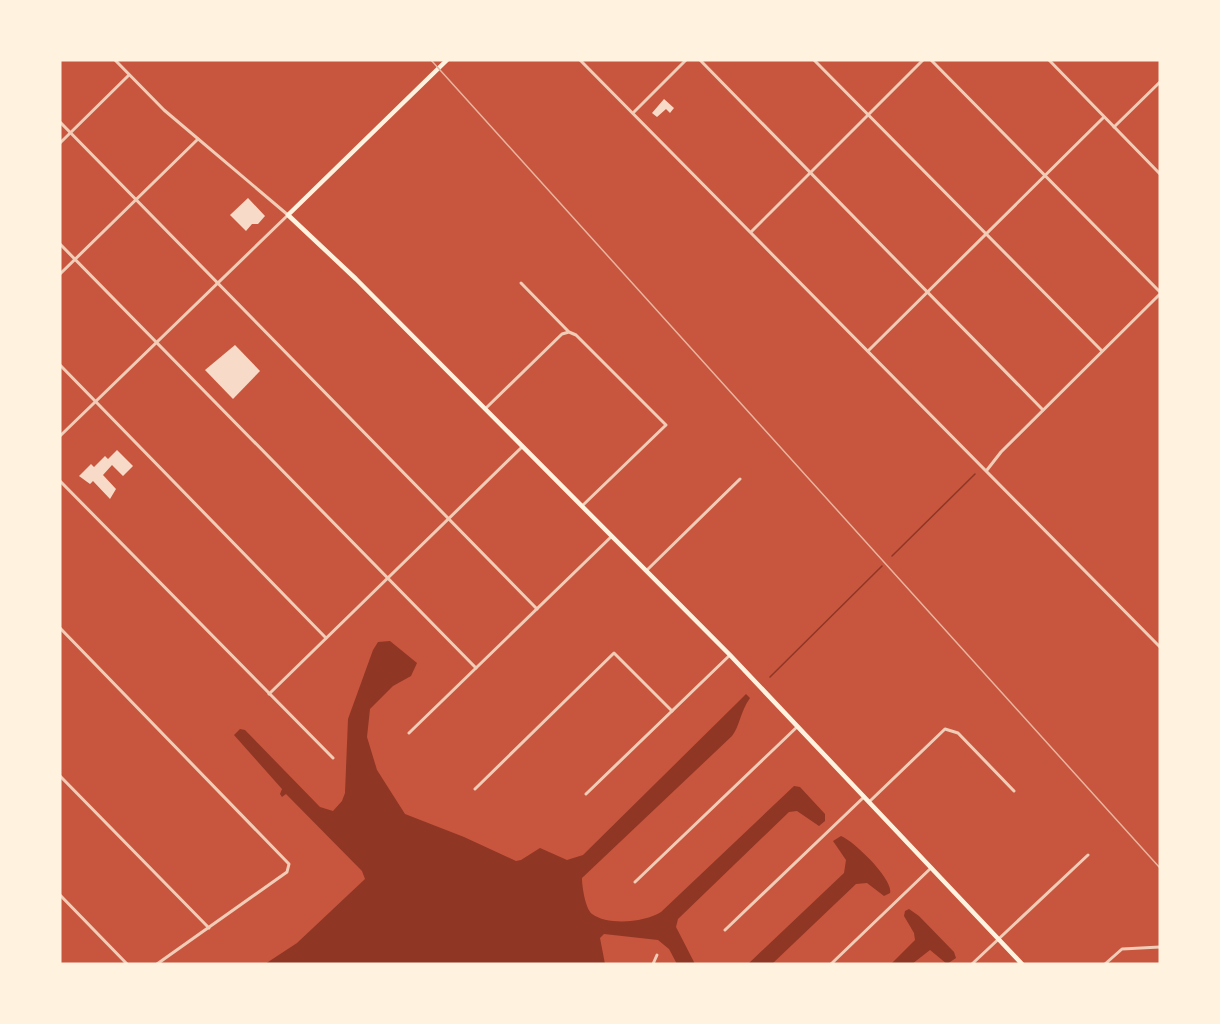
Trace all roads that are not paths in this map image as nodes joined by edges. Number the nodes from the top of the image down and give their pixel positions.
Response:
1 (115, 60) edge
2 (447, 60) edge
3 (580, 60) edge
4 (686, 60) edge
5 (700, 60) edge
6 (814, 60) edge
7 (923, 60) edge
8 (931, 60) edge
9 (1051, 61) edge
10 (129, 75) junction
11 (1160, 82) edge
12 (633, 113) junction
13 (868, 114) junction
14 (1104, 117) junction
15 (60, 122) edge
16 (1114, 127) junction
17 (70, 133) junction
18 (198, 138) junction
19 (60, 143) edge
20 (809, 173) junction
21 (1160, 174) edge
22 (1045, 175) junction
23 (136, 200) junction
24 (288, 215) junction
25 (751, 232) junction
26 (985, 234) junction
27 (60, 244) edge
28 (75, 259) junction
29 (60, 274) edge
30 (521, 283) dead end
31 (217, 284) junction
32 (926, 292) junction
33 (1160, 293) edge
34 (569, 332) junction
35 (157, 342) junction
36 (868, 351) junction
37 (1102, 351) junction
38 (60, 365) edge
39 (96, 401) junction
40 (485, 409) junction
41 (1043, 410) junction
42 (60, 436) edge
43 (522, 447) junction
44 (987, 471) junction
45 (740, 479) dead end
46 (60, 481) edge
47 (582, 506) junction
48 (447, 519) junction
49 (612, 536) junction
50 (646, 571) junction
51 (387, 579) junction
52 (537, 609) junction
53 (60, 628) edge
54 (326, 638) junction
55 (1160, 647) edge
56 (730, 656) junction
57 (476, 668) junction
58 (269, 694) junction
59 (672, 711) junction
60 (798, 726) junction
61 (409, 733) dead end
62 (333, 758) dead end
63 (60, 776) edge
64 (476, 789) dead end
65 (1014, 791) dead end
66 (586, 794) dead end
67 (867, 798) junction
68 (1088, 855) dead end
69 (932, 867) junction
70 (635, 882) dead end
71 (60, 895) edge
72 (209, 928) junction
73 (726, 930) dead end
74 (998, 939) junction
75 (1160, 946) edge
76 (657, 955) dead end
77 (127, 964) edge
78 (157, 964) edge
79 (653, 964) edge
80 (831, 964) edge
81 (972, 964) edge
82 (1022, 964) edge
83 (1105, 964) edge

1 - 10 street
2 - 24 main road
3 - 12 street
4 - 12 street
5 - 20 street
6 - 13 street
7 - 13 street
8 - 22 street
9 - 14 street
10 - 17 street
10 - 18 street
11 - 16 street
12 - 25 street
13 - 20 street
13 - 26 street
14 - 16 street
14 - 22 street
15 - 17 street
16 - 21 street
17 - 19 street
17 - 23 street
18 - 23 street
18 - 24 street
20 - 25 street
20 - 32 street
22 - 26 street
22 - 33 street
23 - 28 street
23 - 31 street
24 - 31 street
24 - 40 main road
25 - 36 street
26 - 32 street
26 - 37 street
27 - 28 street
28 - 29 street
28 - 35 street
30 - 34 street
31 - 35 street
31 - 48 street
32 - 36 street
32 - 41 street
33 - 37 street
34 - 40 street
34 - 47 street
35 - 39 street
35 - 51 street
36 - 44 street
37 - 41 street
38 - 39 street
39 - 42 street
39 - 54 street
40 - 43 main road
41 - 44 street
43 - 47 main road
43 - 48 street
44 - 55 street
45 - 50 street
46 - 58 street
47 - 49 main road
48 - 51 street
48 - 52 street
49 - 50 main road
49 - 52 street
50 - 56 main road
51 - 54 street
51 - 57 street
52 - 57 street
53 - 72 street
54 - 58 street
56 - 59 street
56 - 60 main road
57 - 61 street
58 - 62 street
59 - 64 street
59 - 66 street
60 - 67 main road
60 - 70 street
63 - 72 street
65 - 67 street
67 - 69 main road
67 - 73 street
68 - 74 street
69 - 74 main road
69 - 80 street
71 - 77 street
72 - 78 street
74 - 81 street
74 - 82 main road
75 - 83 street
76 - 79 street

